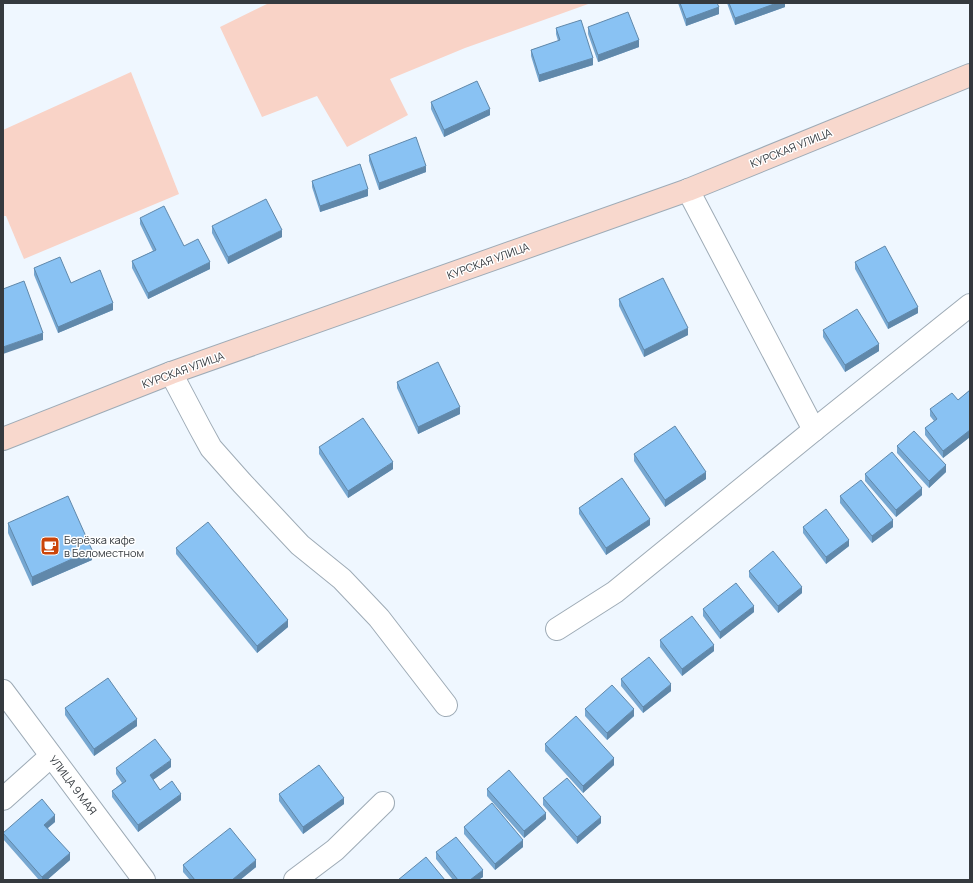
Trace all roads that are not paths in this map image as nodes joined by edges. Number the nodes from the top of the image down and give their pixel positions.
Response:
1 (970, 75) edge
2 (688, 190) junction
3 (970, 305) edge
4 (170, 373) junction
5 (814, 430) junction
6 (3, 439) edge
7 (557, 629) dead end
8 (3, 691) edge
9 (446, 705) dead end
10 (51, 756) junction
11 (3, 799) edge
12 (383, 803) dead end
13 (144, 880) edge
14 (295, 880) edge

1 - 2 street, КУРСКАЯ УЛИЦА
2 - 4 street, КУРСКАЯ УЛИЦА
2 - 5 street
3 - 5 street
4 - 6 street, КУРСКАЯ УЛИЦА
4 - 9 street
5 - 7 street
8 - 10 street, УЛИЦА 9 МАЯ
10 - 11 street
10 - 13 street, УЛИЦА 9 МАЯ
12 - 14 street

